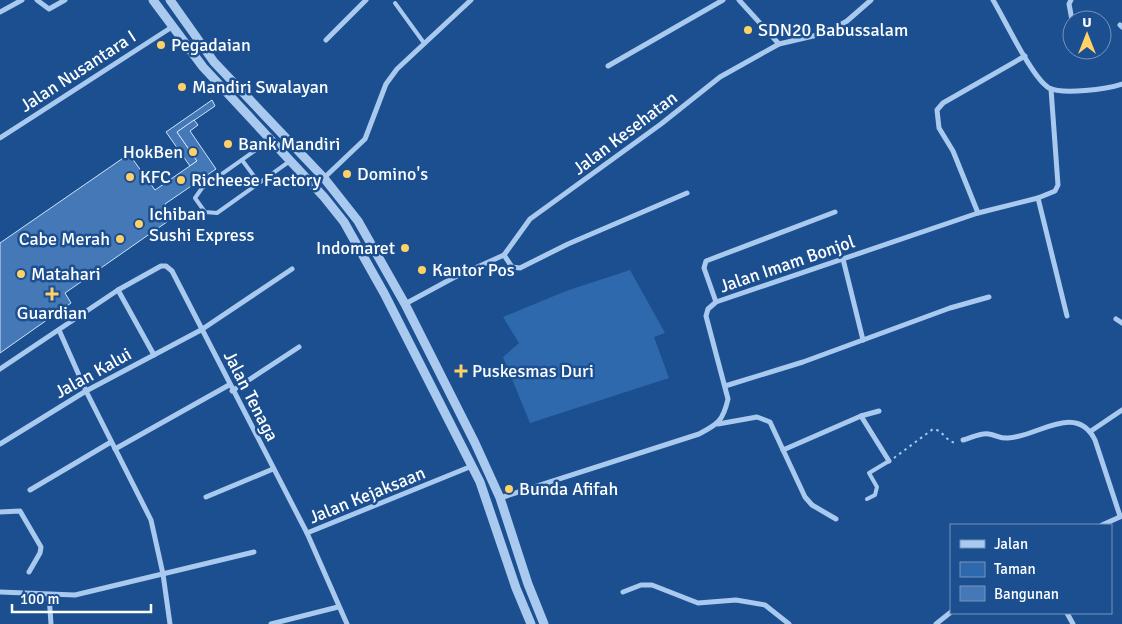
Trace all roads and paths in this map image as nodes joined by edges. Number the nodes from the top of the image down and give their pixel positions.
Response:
1 (22, 0) edge
2 (37, 0) edge
3 (65, 0) edge
4 (153, 0) edge
5 (170, 0) edge
6 (366, 0) edge
7 (471, 0) edge
8 (723, 0) edge
9 (739, 0) edge
10 (871, 0) edge
11 (993, 0) edge
12 (395, 3) dead end
13 (0, 12) edge
14 (172, 27) junction
15 (326, 40) dead end
16 (424, 43) junction
17 (779, 44) junction
18 (1025, 56) junction
19 (608, 66) dead end
20 (1122, 84) edge
21 (1051, 89) junction
22 (0, 138) edge
23 (270, 140) junction
24 (242, 160) junction
25 (290, 161) junction
26 (324, 178) junction
27 (259, 183) junction
28 (687, 193) dead end
29 (1038, 198) junction
30 (835, 212) dead end
31 (978, 213) junction
32 (504, 255) junction
33 (378, 256) junction
34 (843, 258) junction
35 (367, 262) junction
36 (292, 269) dead end
37 (118, 290) junction
38 (989, 297) dead end
39 (716, 302) junction
40 (405, 304) junction
41 (1067, 316) dead end
42 (1116, 319) dead end
43 (1122, 323) edge
44 (59, 330) junction
45 (200, 330) junction
46 (862, 340) junction
47 (299, 347) dead end
48 (154, 355) junction
49 (0, 369) edge
50 (229, 385) junction
51 (725, 386) junction
52 (86, 391) junction
53 (232, 391) junction
54 (1122, 410) edge
55 (879, 411) dead end
56 (861, 416) junction
57 (718, 424) junction
58 (1091, 431) junction
59 (963, 440) joint
60 (111, 442) junction
61 (0, 444) edge
62 (115, 449) junction
63 (783, 450) junction
64 (889, 461) junction
65 (472, 466) junction
66 (273, 469) junction
67 (30, 490) dead end
68 (206, 498) dead end
69 (500, 498) junction
70 (867, 499) dead end
71 (0, 512) edge
72 (1121, 516) edge
73 (836, 519) dead end
74 (1104, 524) edge
75 (307, 534) junction
76 (254, 552) dead end
77 (28, 572) dead end
78 (163, 574) junction
79 (528, 584) junction
80 (516, 588) junction
81 (0, 592) edge
82 (623, 592) dead end
83 (49, 595) junction
84 (338, 607) junction
85 (950, 613) edge
86 (51, 624) edge
87 (170, 624) edge
88 (271, 624) edge
89 (347, 624) edge
90 (531, 624) edge
91 (544, 624) edge
92 (789, 624) edge
93 (936, 624) edge

1 - 13 street
2 - 3 street
4 - 14 street
5 - 26 street
6 - 15 street
7 - 16 street
8 - 19 street
9 - 17 street
10 - 17 street, Jalan Kesehatan
11 - 18 street
12 - 16 lane
14 - 22 street, Jalan Nusantara I
14 - 23 street
16 - 26 street
17 - 32 street, Jalan Kesehatan
18 - 21 street
18 - 31 street
20 - 21 street
21 - 29 street, Jalan Imam Bonjol
23 - 24 lane
23 - 25 street
24 - 27 lane
24 - 27 lane
25 - 27 lane
25 - 35 street
26 - 33 street
28 - 32 street
29 - 31 street, Jalan Imam Bonjol
29 - 41 street
30 - 39 street
31 - 34 street, Jalan Imam Bonjol
32 - 40 street, Jalan Kesehatan
33 - 35 street
33 - 40 street
34 - 39 street, Jalan Imam Bonjol
34 - 46 street
35 - 65 street
36 - 45 street, Jalan Kalui
37 - 44 street
37 - 45 street, Jalan Tenaga
37 - 48 street
38 - 46 street
39 - 51 street, Jalan Imam Bonjol
40 - 69 street
42 - 43 street
44 - 49 street
44 - 52 street
45 - 48 street, Jalan Kalui
45 - 50 street, Jalan Tenaga
46 - 51 street
47 - 53 street
48 - 52 street, Jalan Kalui
50 - 53 street, Jalan Tenaga
50 - 62 street
51 - 57 street, Jalan Imam Bonjol
52 - 60 street
52 - 61 street, Jalan Kalui
53 - 66 street, Jalan Tenaga
54 - 58 street
55 - 56 street
56 - 63 street
56 - 64 street
57 - 63 street
57 - 69 street
58 - 59 street
58 - 72 street
59 - 64 path
60 - 62 street
60 - 67 street
62 - 78 street
63 - 73 street
64 - 70 lane
65 - 75 street, Jalan Kejaksaan
65 - 80 street
66 - 68 street
66 - 75 street, Jalan Tenaga
69 - 79 street
71 - 77 street
72 - 74 street
75 - 84 street, Jalan Kejaksaan
76 - 78 street
78 - 83 street
78 - 87 street
79 - 80 street
79 - 91 street
80 - 90 street
81 - 83 street
82 - 92 street
83 - 86 street
84 - 88 street
84 - 89 street, Jalan Kejaksaan
85 - 93 street

